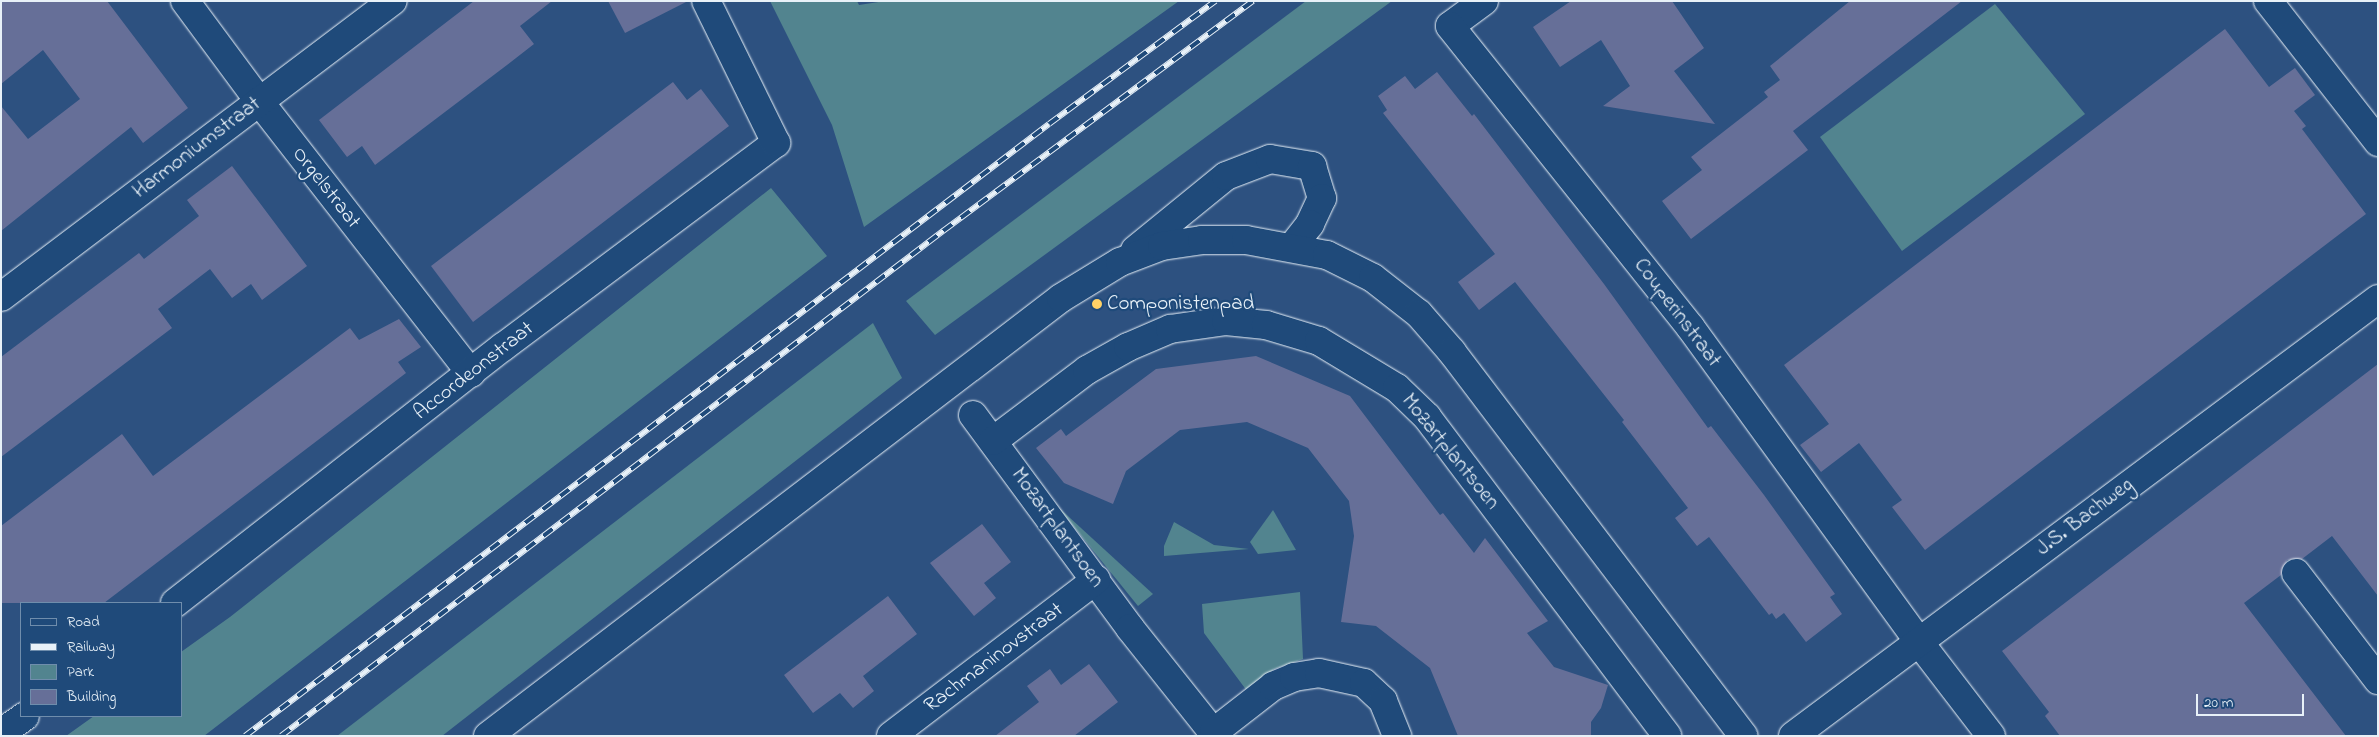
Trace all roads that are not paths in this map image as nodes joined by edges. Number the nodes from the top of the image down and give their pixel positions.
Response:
1 (185, 1) edge
2 (393, 1) edge
3 (706, 1) edge
4 (1484, 1) edge
5 (2268, 1) edge
6 (259, 101) junction
7 (2378, 142) edge
8 (1292, 247) junction
9 (1120, 262) junction
10 (1, 297) edge
11 (2378, 299) edge
12 (471, 373) junction
13 (973, 415) dead end
14 (993, 441) junction
15 (2296, 573) dead end
16 (1096, 580) junction
17 (176, 602) edge
18 (1918, 642) junction
19 (2378, 680) edge
20 (24, 717) edge
21 (1, 733) edge
22 (1215, 734) edge
23 (488, 736) edge
24 (891, 736) edge
25 (1397, 736) edge
26 (1667, 736) edge
27 (1744, 736) edge
28 (1793, 736) edge
29 (1991, 736) edge

1 - 6 street, Orgelstraat
2 - 6 street, Harmoniumstraat
3 - 12 street, Accordeonstraat
4 - 18 street, Couperinstraat
5 - 7 street
6 - 10 street, Harmoniumstraat
6 - 12 street, Orgelstraat
8 - 9 street
8 - 9 street
8 - 27 street
9 - 23 street
11 - 18 street, J.S. Bachweg
12 - 17 street, Accordeonstraat
13 - 14 street, Mozartplantsoen
14 - 16 street, Mozartplantsoen
14 - 26 street, Mozartplantsoen
15 - 19 street
16 - 22 street, Mozartplantsoen
16 - 24 street, Rachmaninovstraat
18 - 28 street, J.S. Bachweg
18 - 29 street
20 - 21 street
22 - 25 street, Mozartplantsoen

